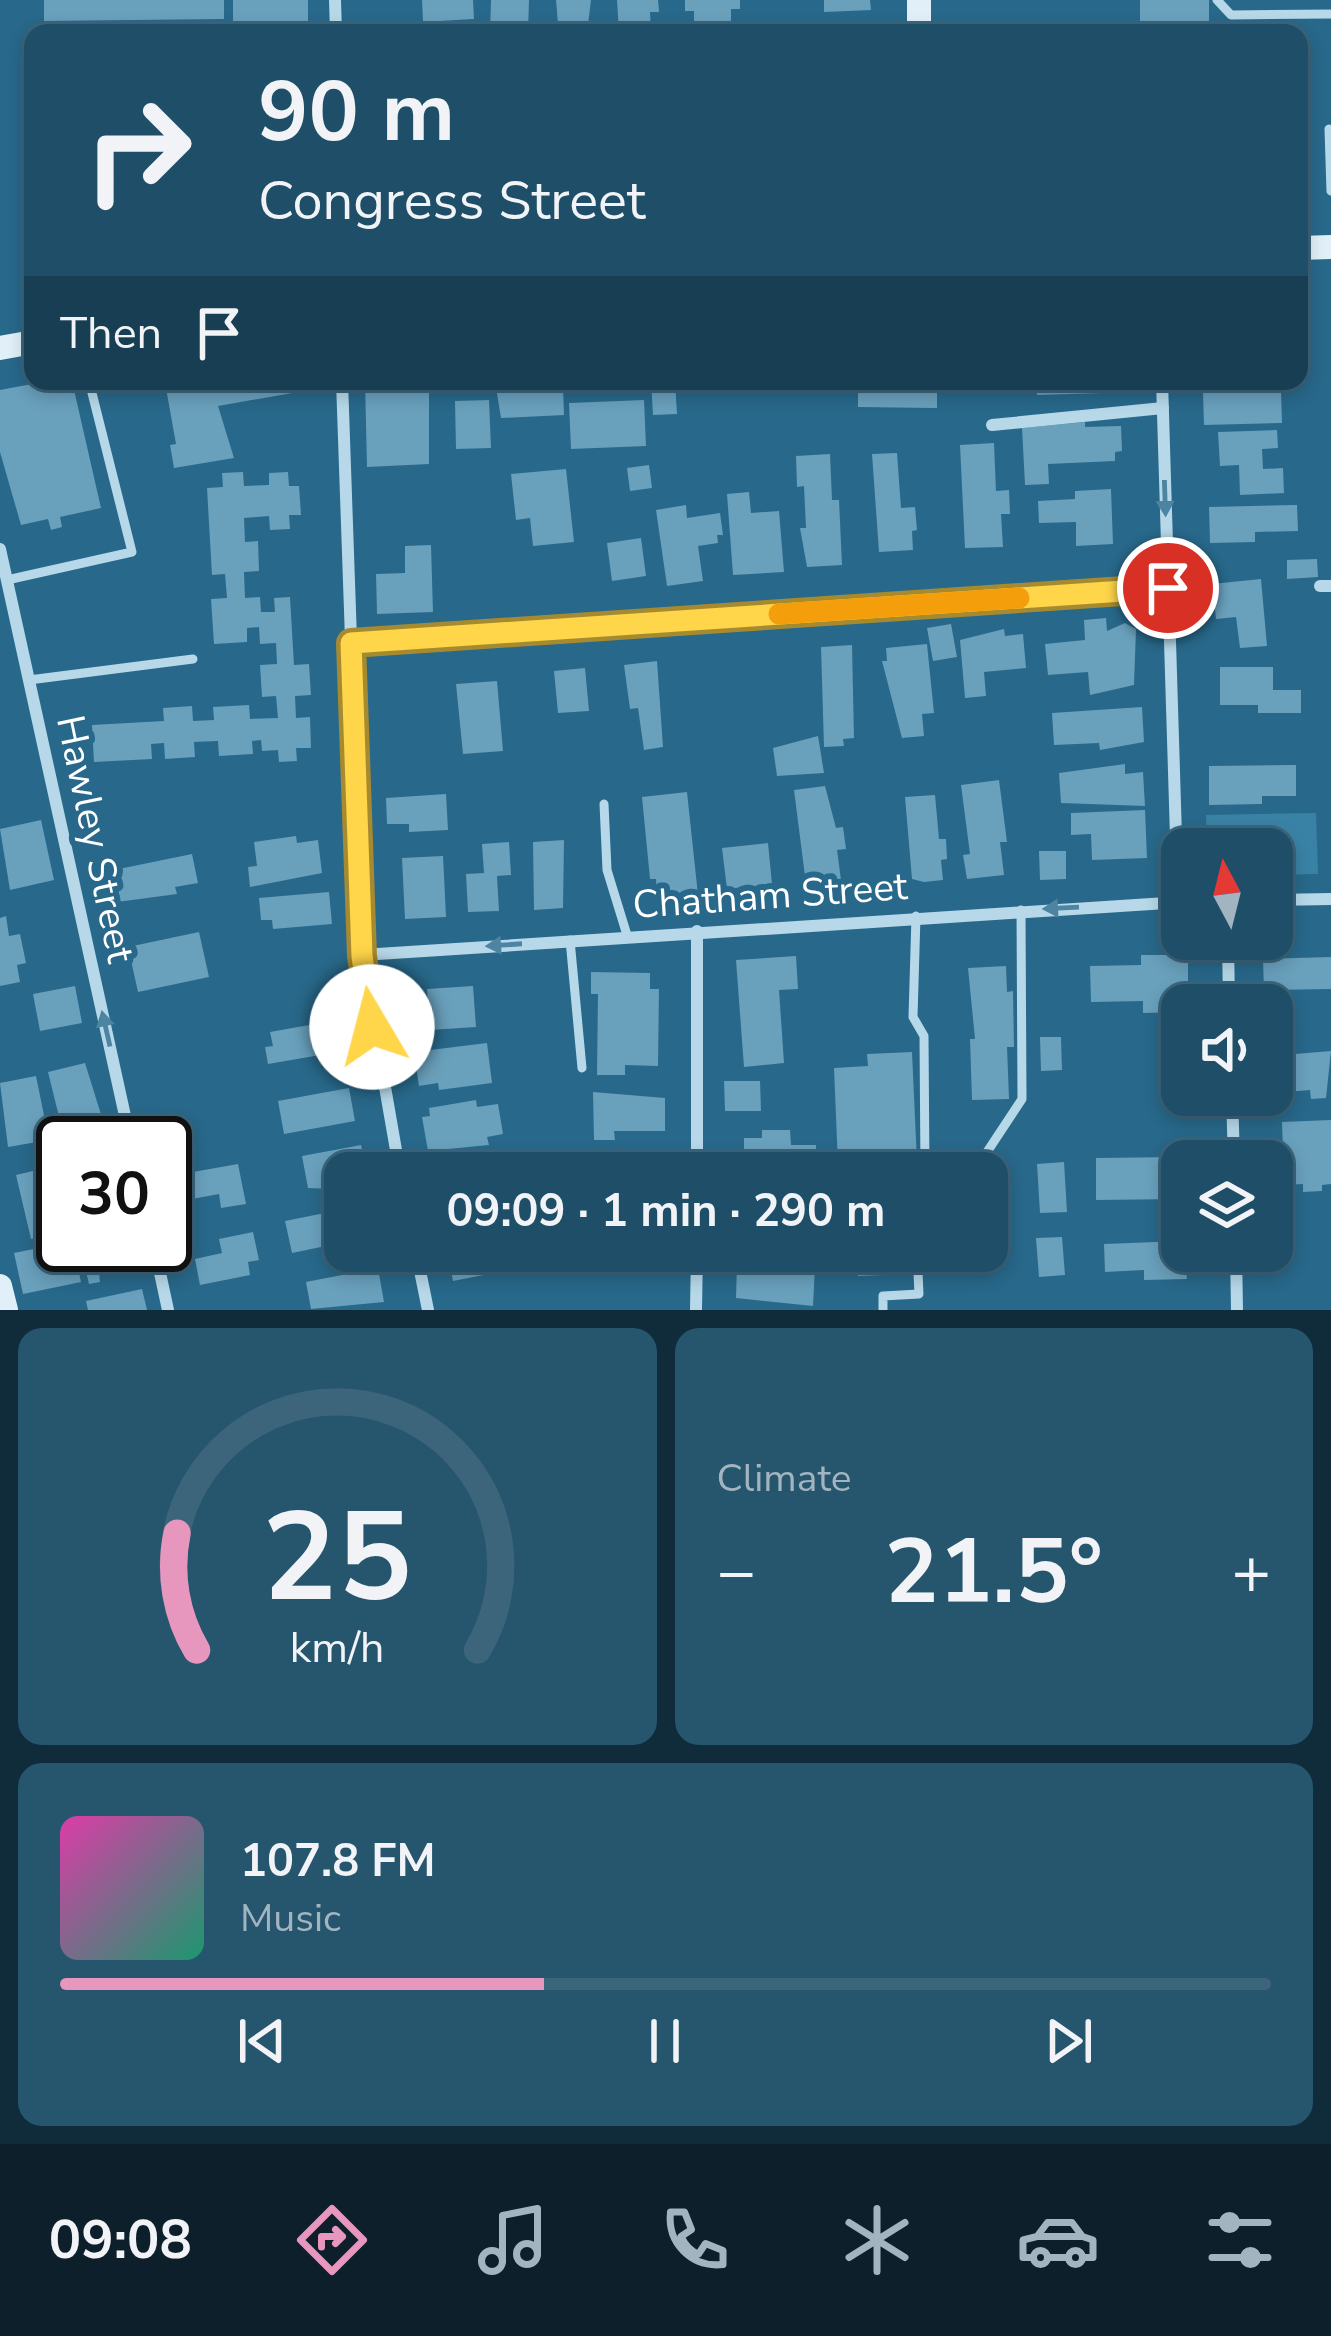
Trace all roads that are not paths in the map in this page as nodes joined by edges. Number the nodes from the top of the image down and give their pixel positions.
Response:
1 (1216, 0) edge
2 (1331, 14) edge
3 (1329, 129) edge
4 (1331, 191) edge
5 (91, 390) edge
6 (343, 390) edge
7 (1162, 390) edge
8 (1163, 408) junction
9 (992, 425) dead end
10 (0, 549) edge
11 (7, 580) junction
12 (1168, 588) junction
13 (351, 643) junction
14 (193, 659) dead end
15 (29, 680) junction
16 (604, 804) dead end
17 (1177, 828) edge
18 (1331, 899) edge
19 (1293, 900) edge
20 (1161, 903) edge
21 (1021, 910) junction
22 (916, 916) junction
23 (697, 931) junction
24 (627, 935) junction
25 (570, 940) junction
26 (362, 956) junction
27 (582, 1068) dead end
28 (125, 1116) edge
29 (396, 1152) edge
30 (697, 1152) edge
31 (925, 1152) edge
32 (986, 1152) edge
33 (160, 1272) edge
34 (420, 1272) edge
35 (697, 1272) edge
36 (918, 1272) edge
37 (1237, 1272) edge
38 (0, 1286) edge
39 (6, 1310) edge
40 (168, 1310) edge
41 (428, 1310) edge
42 (696, 1310) edge
43 (883, 1310) edge
44 (1237, 1310) edge

1 - 2 lane
3 - 4 lane
5 - 11 lane
6 - 13 street
7 - 8 street
8 - 9 street
8 -> 12 street
10 - 11 street, Hawley Street
11 - 15 street, Hawley Street
12 - 13 street
12 - 17 street
13 - 26 street
14 - 15 lane
28 -> 15 street, Hawley Street
16 - 24 lane
18 - 19 street
20 -> 21 street, Chatham Street
21 - 22 street, Chatham Street
21 - 32 lane
22 - 23 street, Chatham Street
22 - 31 lane
23 - 24 street, Chatham Street
23 - 30 street
24 - 25 street, Chatham Street
25 -> 26 street, Chatham Street
25 - 27 lane
26 - 29 street
33 - 40 street
34 - 41 street
35 - 42 street
36 - 43 lane
37 - 44 street
38 - 39 main road

